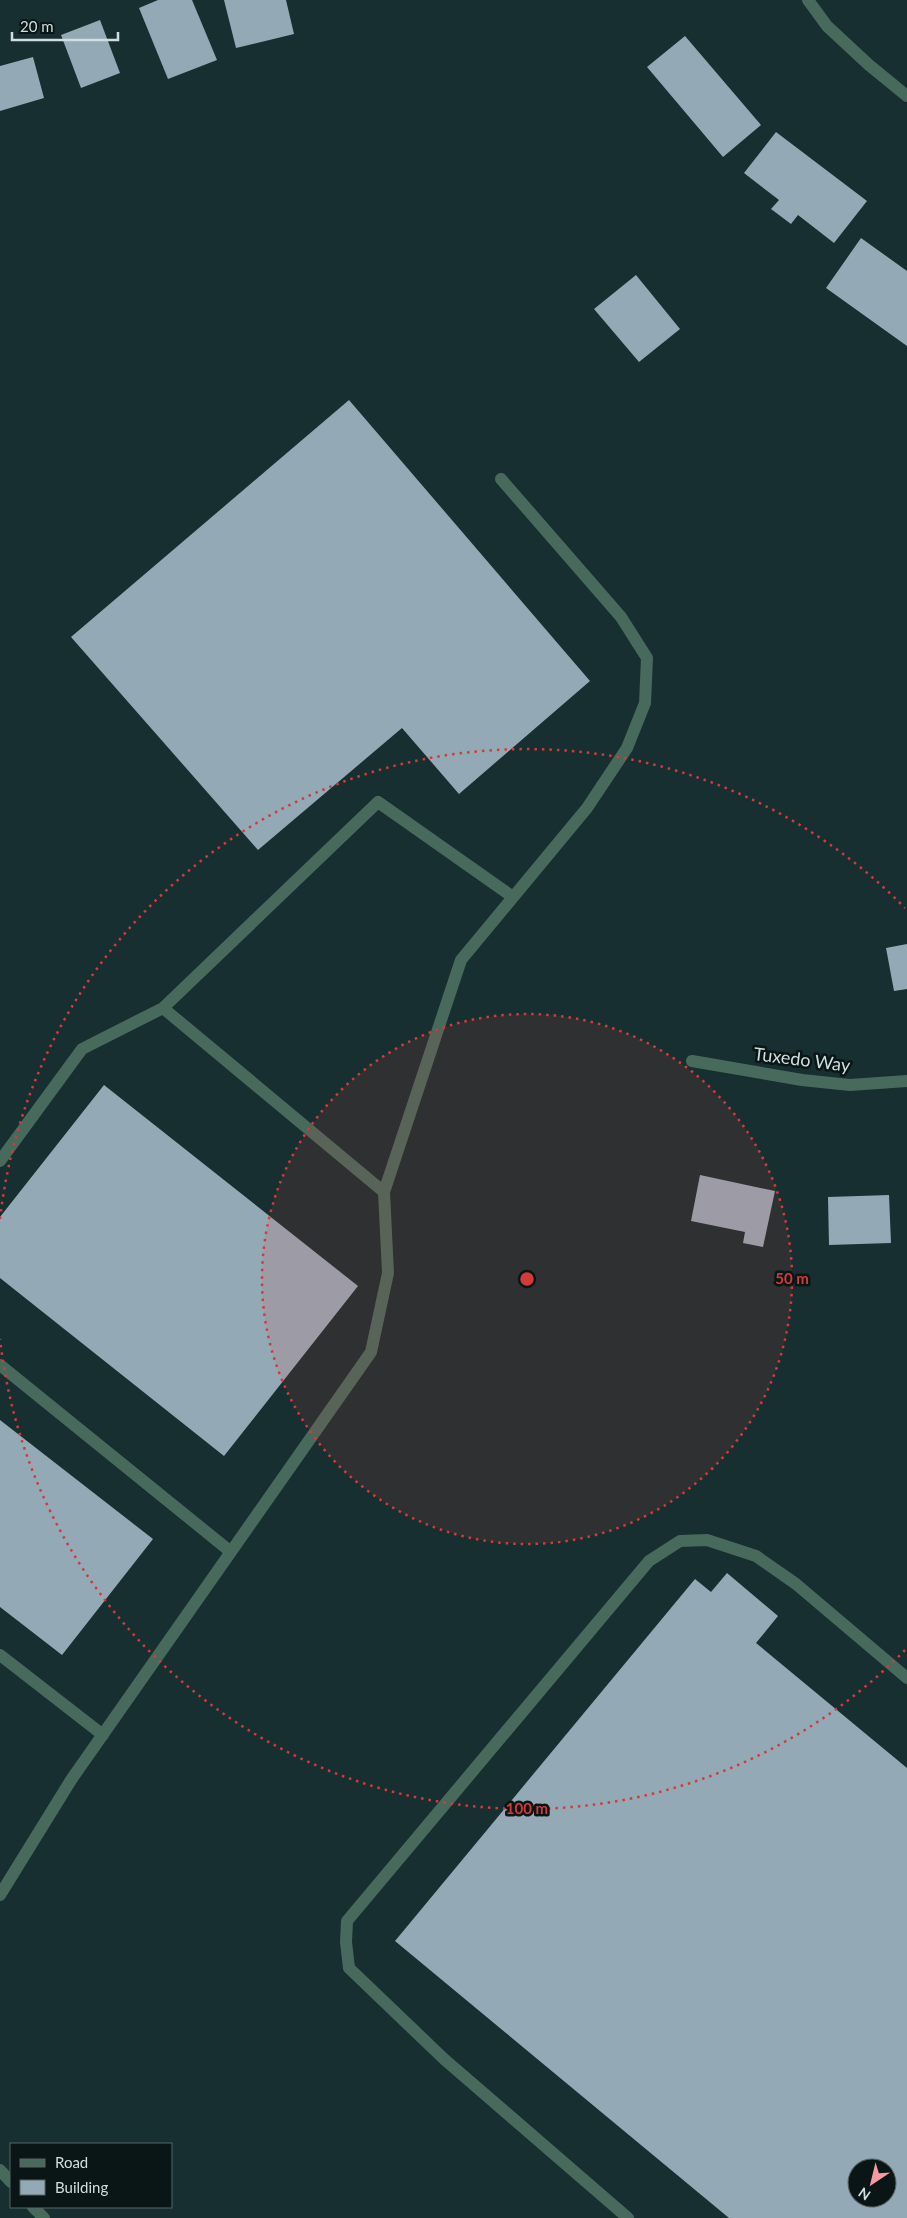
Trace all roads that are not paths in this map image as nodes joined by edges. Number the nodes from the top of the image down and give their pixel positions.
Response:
1 (808, 0) edge
2 (907, 96) edge
3 (501, 478) dead end
4 (514, 897) junction
5 (163, 1008) junction
6 (692, 1061) dead end
7 (907, 1081) edge
8 (0, 1161) edge
9 (384, 1192) junction
10 (0, 1365) edge
11 (231, 1552) junction
12 (0, 1655) edge
13 (907, 1678) edge
14 (102, 1735) junction
15 (0, 1895) edge
16 (0, 2170) edge
17 (10, 2181) edge
18 (35, 2208) edge
19 (44, 2218) edge
20 (628, 2218) edge

1 - 2 street
3 - 4 street
4 - 5 street
4 - 9 street
5 - 8 street
5 - 9 street
6 - 7 street, Tuxedo Way
9 - 11 street
10 - 11 street
11 - 14 street
12 - 14 street
13 - 20 street
14 - 15 street
16 - 17 street
18 - 19 street

